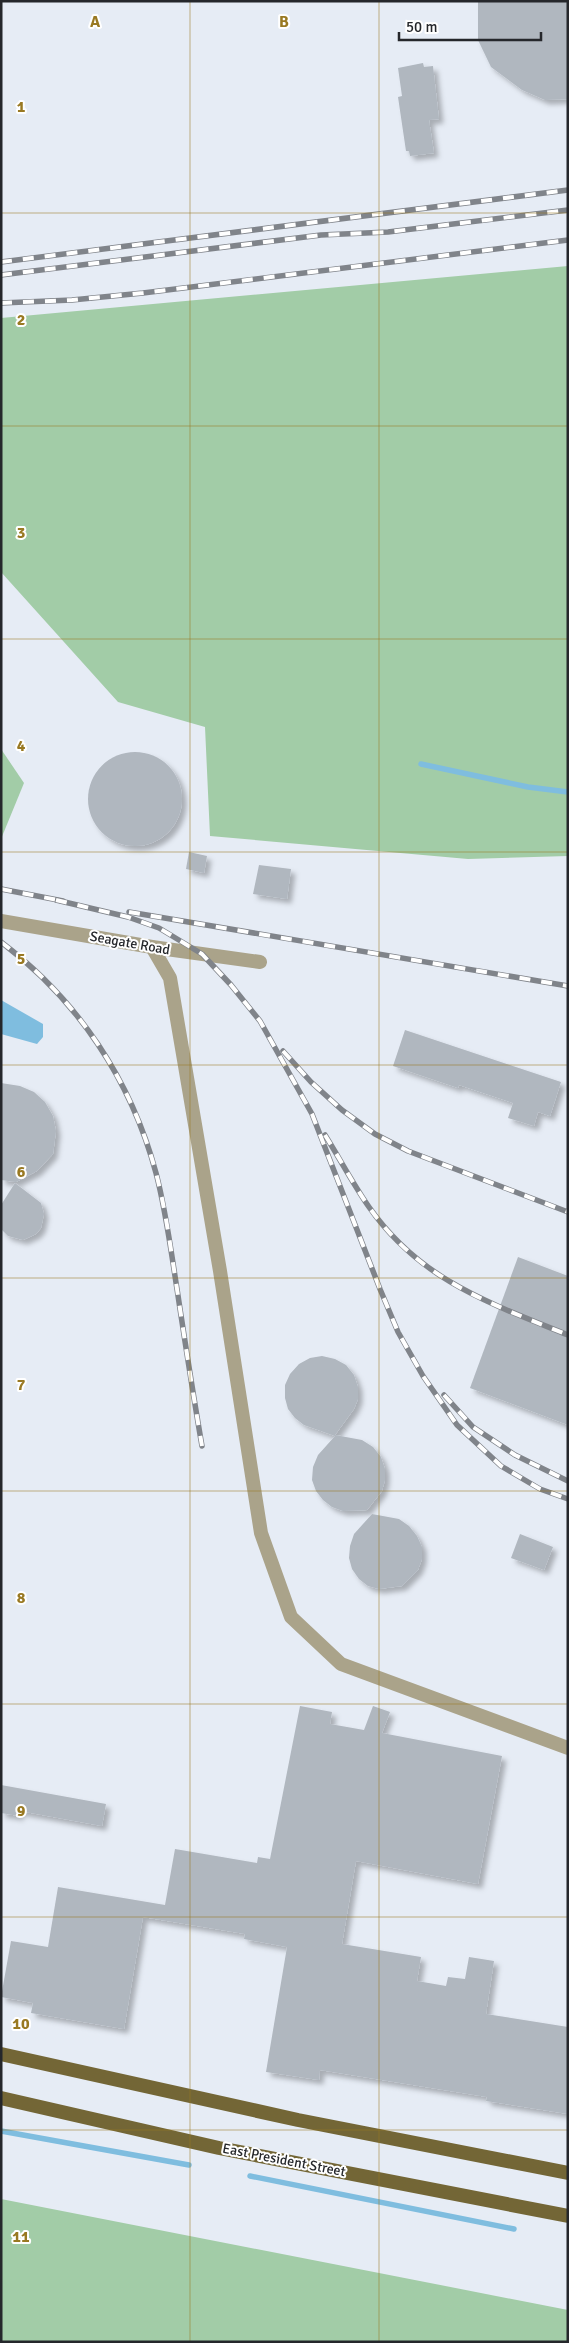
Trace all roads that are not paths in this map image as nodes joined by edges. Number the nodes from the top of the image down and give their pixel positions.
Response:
1 (1, 921) edge
2 (152, 947) junction
3 (260, 962) dead end
4 (568, 1748) edge
5 (1, 2054) edge
6 (1, 2098) edge
7 (568, 2173) edge
8 (568, 2216) edge

1 - 2 street, Seagate Road
2 - 3 street, Seagate Road
2 - 4 street
5 - 7 main road
6 - 8 main road, East President Street

